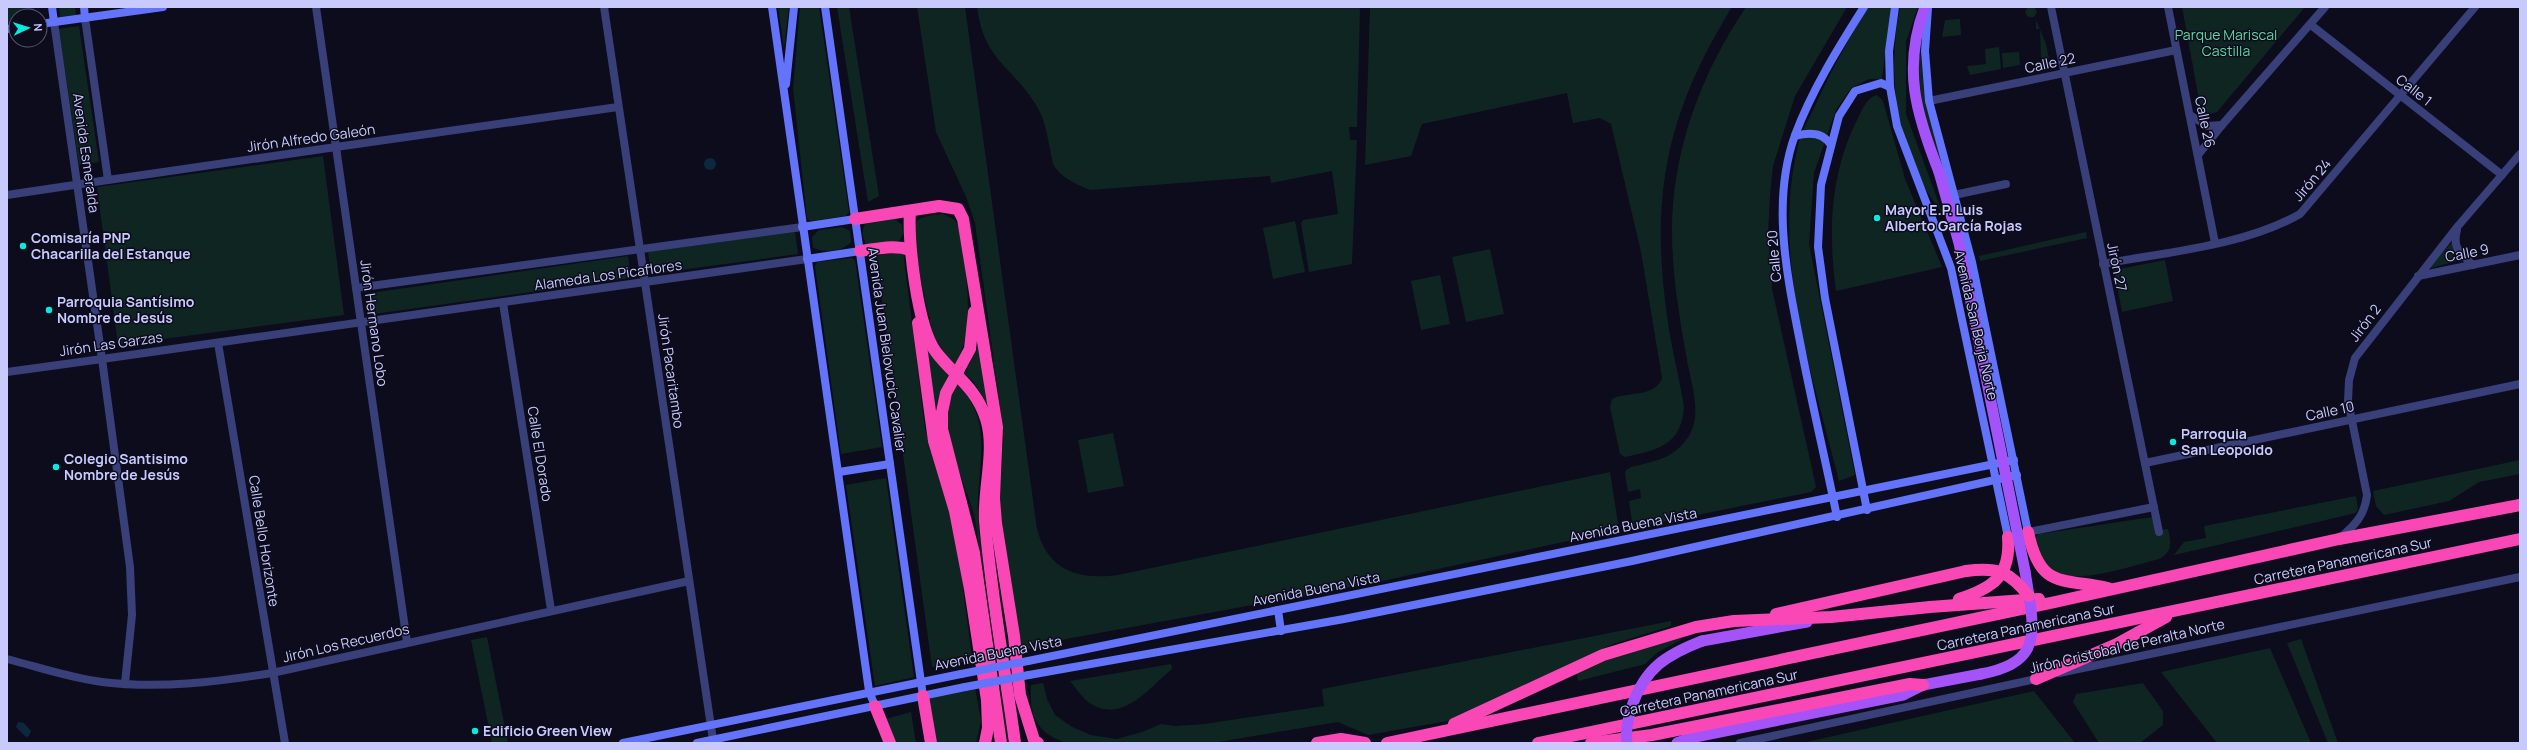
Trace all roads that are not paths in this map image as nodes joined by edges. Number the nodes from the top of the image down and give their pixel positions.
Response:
1 (52, 7) edge
2 (84, 7) edge
3 (109, 7) edge
4 (162, 7) edge
5 (316, 7) edge
6 (604, 7) edge
7 (772, 7) edge
8 (794, 7) edge
9 (825, 7) edge
10 (1864, 7) edge
11 (1895, 7) edge
12 (1925, 7) edge
13 (1928, 7) edge
14 (2051, 7) edge
15 (2168, 7) edge
16 (2325, 7) edge
17 (2475, 7) edge
18 (140, 10) junction
19 (85, 18) junction
20 (54, 22) junction
21 (48, 23) edge
22 (2310, 25) junction
23 (2176, 50) junction
24 (2063, 74) junction
25 (1890, 87) junction
26 (2399, 96) junction
27 (785, 97) junction
28 (1929, 101) junction
29 (618, 107) junction
30 (2190, 115) junction
31 (2222, 125) junction
32 (1795, 136) junction
33 (1831, 145) junction
34 (336, 147) junction
35 (2520, 154) edge
36 (2198, 155) junction
37 (2502, 175) junction
38 (108, 180) junction
39 (2006, 184) dead end
40 (78, 185) junction
41 (7, 195) edge
42 (1954, 195) junction
43 (910, 210) junction
44 (855, 219) junction
45 (2458, 226) junction
46 (802, 227) junction
47 (2215, 243) junction
48 (640, 249) junction
49 (910, 250) junction
50 (860, 251) junction
51 (970, 253) junction
52 (2520, 255) edge
53 (807, 259) junction
54 (2103, 264) junction
55 (2473, 265) junction
56 (914, 272) junction
57 (2418, 276) junction
58 (645, 282) junction
59 (356, 288) junction
60 (503, 303) junction
61 (361, 323) junction
62 (218, 343) junction
63 (102, 359) junction
64 (7, 372) edge
65 (956, 374) junction
66 (2520, 384) edge
67 (2352, 419) junction
68 (2014, 460) junction
69 (2145, 463) junction
70 (890, 464) junction
71 (1994, 464) junction
72 (839, 472) junction
73 (2017, 475) junction
74 (1997, 480) junction
75 (1863, 491) junction
76 (1833, 498) junction
77 (2520, 505) edge
78 (2154, 507) junction
79 (1867, 510) junction
80 (1837, 517) junction
81 (2028, 532) junction
82 (2159, 532) dead end
83 (2008, 537) joint
84 (2339, 539) junction
85 (2520, 539) edge
86 (2520, 577) edge
87 (689, 581) junction
88 (2113, 589) junction
89 (2029, 596) junction
90 (2055, 602) junction
91 (1930, 607) junction
92 (551, 610) junction
93 (1278, 610) junction
94 (2174, 612) junction
95 (1831, 618) junction
96 (1748, 620) junction
97 (1280, 631) junction
98 (407, 642) junction
99 (7, 659) edge
100 (272, 674) junction
101 (2036, 679) junction
102 (921, 682) junction
103 (125, 684) junction
104 (1924, 685) junction
105 (869, 691) junction
106 (923, 696) junction
107 (875, 706) junction
108 (711, 725) junction
109 (1438, 732) junction
110 (713, 740) junction
111 (1551, 741) junction
112 (285, 743) edge
113 (622, 743) edge
114 (697, 743) edge
115 (890, 743) edge
116 (931, 743) edge
117 (985, 743) edge
118 (1001, 743) edge
119 (1015, 743) edge
120 (1038, 743) edge
121 (1317, 743) edge
122 (1365, 743) edge
123 (1387, 743) edge
124 (1538, 743) edge
125 (1576, 743) edge
126 (1591, 743) edge
127 (1626, 743) edge
128 (1677, 743) edge
129 (1740, 743) edge

1 - 20 main road, Avenida Esmeralda
2 - 19 main road, Avenida Esmeralda
3 - 18 main road
4 - 18 main road
5 - 34 street, Jirón Hermano Lobo
6 - 29 street, Jirón Pacaritambo
7 - 27 main road
8 - 27 main road
9 - 44 main road, Avenida Juan Bielovucic Cavalier
10 - 32 main road, Calle 20
11 - 25 main road, Avenida San Borja Norte
12 - 89 main road, bridge
13 - 28 main road, Avenida San Borja Norte
14 - 24 street, Jirón 27
15 - 23 street, Calle 26
16 - 22 street
17 - 26 street, Jirón 24
18 - 19 main road
19 - 20 main road
19 - 38 street, Avenida Esmeralda
20 - 21 main road
20 - 40 street, Avenida Esmeralda
22 - 26 street, Calle 1
22 - 31 street
23 - 24 street, Calle 22
23 - 30 street, Calle 26
24 - 28 street, Calle 22
24 - 54 street, Jirón 27
25 - 33 main road
25 - 71 main road, Avenida San Borja Norte
26 - 37 street, Calle 1
26 - 47 street, Jirón 24
27 - 46 main road
28 - 42 main road, Avenida San Borja Norte
29 - 34 street, Jirón Alfredo Galeón
29 - 48 street, Jirón Pacaritambo
30 - 31 street
30 - 36 street, Calle 26
31 - 36 street
32 - 33 main road
32 - 76 main road, Calle 20
33 - 75 main road
34 - 38 street, Jirón Alfredo Galeón
34 - 59 street, Jirón Hermano Lobo
35 - 37 street, Jirón 2
36 - 47 street, Calle 26
37 - 45 street, Jirón 2
38 - 40 street, Jirón Alfredo Galeón
39 - 42 street
40 - 41 street, Jirón Alfredo Galeón
40 - 63 street, Avenida Esmeralda
42 - 68 main road, Avenida San Borja Norte
43 - 44 highway
43 - 49 highway
43 - 51 highway
44 - 46 main road, Alameda Los Picaflores
44 - 50 main road, Avenida Juan Bielovucic Cavalier
45 - 55 street
45 - 57 street, Jirón 2
46 - 48 street, Alameda Los Picaflores
46 - 53 main road
47 - 54 street, Jirón 24
48 - 58 street, Jirón Pacaritambo
48 - 59 street, Alameda Los Picaflores
49 - 50 highway
49 - 56 highway
50 - 53 main road, Alameda Los Picaflores
50 - 70 main road, Avenida Juan Bielovucic Cavalier
51 - 65 highway
51 - 120 highway
52 - 55 street, Calle 9
53 - 58 street, Alameda Los Picaflores
53 - 72 main road
54 - 69 street, Jirón 27
55 - 57 street, Calle 9
56 - 65 highway
56 - 117 highway
57 - 67 street, Jirón 2
58 - 60 street, Alameda Los Picaflores
58 - 87 street, Jirón Pacaritambo
59 - 61 street, Jirón Hermano Lobo
60 - 61 street, Alameda Los Picaflores
60 - 92 street, Calle El Dorado
61 - 62 street, Jirón Las Garzas
61 - 98 street, Jirón Hermano Lobo
62 - 63 street, Jirón Las Garzas
62 - 100 street, Calle Bello Horizonte
63 - 64 street, Jirón Las Garzas
63 - 103 street, Avenida Esmeralda
65 - 118 highway
65 - 119 highway
66 - 67 street, Calle 10
67 - 69 street, Calle 10
67 - 84 street, Jirón 2
68 - 71 main road, Avenida Buena Vista
68 - 73 main road, Avenida San Borja Norte
69 - 78 street, Jirón 27
70 - 72 main road
70 - 102 main road, Avenida Juan Bielovucic Cavalier
71 - 74 main road, Avenida San Borja Norte
71 - 75 main road, Avenida Buena Vista
72 - 105 main road
73 - 74 main road, Avenida Buena Vista
73 - 81 main road, Avenida San Borja Norte
74 - 79 main road, Avenida Buena Vista
74 - 83 main road, Avenida San Borja Norte
75 - 76 main road, Avenida Buena Vista
75 - 79 main road
76 - 80 main road, Calle 20
76 - 93 main road, Avenida Buena Vista
77 - 84 highway, Carretera Panamericana Sur
78 - 81 street
78 - 82 street, Jirón 27
79 - 80 main road, Avenida Buena Vista
80 - 97 main road, Avenida Buena Vista
81 - 88 highway
83 - 91 highway
84 - 88 highway, Carretera Panamericana Sur
85 - 94 highway, Carretera Panamericana Sur
86 - 101 street, Jirón Cristobal de Peralta Norte
87 - 92 street, Jirón Los Recuerdos
87 - 108 street, Jirón Pacaritambo
88 - 90 highway, Carretera Panamericana Sur
89 - 96 highway, bridge
89 - 104 main road, bridge
90 - 91 highway
90 - 109 highway, Carretera Panamericana Sur
91 - 95 highway
92 - 98 street, Jirón Los Recuerdos
93 - 97 main road
93 - 102 main road, Avenida Buena Vista, bridge
94 - 101 highway
94 - 111 highway, Carretera Panamericana Sur
95 - 96 highway
95 - 127 main road, bridge
96 - 109 highway
97 - 106 main road, Avenida Buena Vista, bridge
98 - 100 street, Jirón Los Recuerdos
99 - 103 street, Jirón Los Recuerdos
100 - 103 street, Jirón Los Recuerdos
100 - 112 street, Calle Bello Horizonte
101 - 129 street, Jirón Cristobal de Peralta Norte
102 - 105 main road, Avenida Buena Vista
102 - 106 main road, Avenida Juan Bielovucic Cavalier
104 - 126 highway
104 - 128 main road
105 - 107 main road
105 - 108 main road, Avenida Buena Vista
106 - 107 main road, Avenida Buena Vista
106 - 116 highway
107 - 110 main road, Avenida Buena Vista
107 - 115 highway
108 - 110 street, Jirón Pacaritambo
108 - 113 main road, Avenida Buena Vista
109 - 123 highway, Carretera Panamericana Sur
110 - 114 main road, Avenida Buena Vista
111 - 124 highway, Carretera Panamericana Sur
111 - 125 highway
121 - 122 highway

